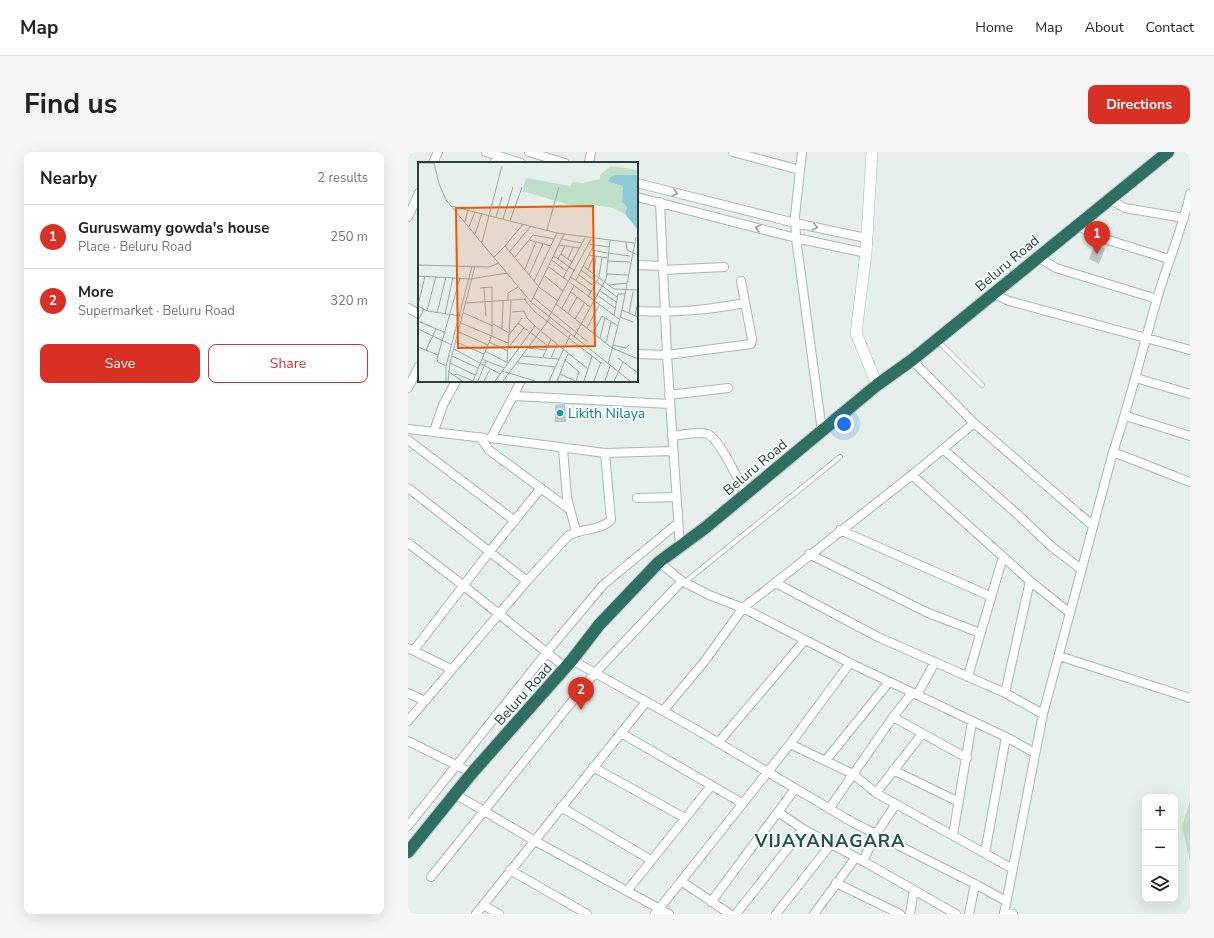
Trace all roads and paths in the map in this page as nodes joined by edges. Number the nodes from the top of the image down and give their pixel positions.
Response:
1 (438, 152) edge
2 (486, 152) edge
3 (528, 152) edge
4 (591, 152) edge
5 (733, 152) edge
6 (802, 152) edge
7 (872, 152) edge
8 (1168, 152) edge
9 (496, 159) edge
10 (433, 162) edge
11 (515, 162) edge
12 (562, 162) edge
13 (589, 162) edge
14 (800, 170) junction
15 (638, 183) edge
16 (1190, 194) edge
17 (418, 195) edge
18 (638, 197) edge
19 (1109, 199) junction
20 (660, 202) junction
21 (1188, 208) edge
22 (408, 217) edge
23 (1184, 218) junction
24 (795, 224) junction
25 (1078, 224) junction
26 (796, 238) junction
27 (866, 238) junction
28 (866, 253) junction
29 (1038, 256) junction
30 (1169, 259) junction
31 (638, 265) edge
32 (724, 267) dead end
33 (663, 268) junction
34 (741, 281) dead end
35 (994, 294) junction
36 (1157, 299) junction
37 (745, 303) junction
38 (408, 308) edge
39 (638, 311) edge
40 (418, 313) edge
41 (665, 313) junction
42 (1147, 338) junction
43 (937, 340) junction
44 (1190, 350) edge
45 (638, 354) edge
46 (667, 355) junction
47 (912, 360) junction
48 (418, 368) edge
49 (1136, 378) junction
50 (455, 382) edge
51 (520, 382) edge
52 (982, 385) dead end
53 (877, 386) junction
54 (408, 388) edge
55 (728, 388) dead end
56 (1190, 394) edge
57 (669, 395) junction
58 (513, 396) junction
59 (670, 404) junction
60 (1126, 416) junction
61 (974, 423) junction
62 (408, 429) edge
63 (434, 431) junction
64 (822, 431) junction
65 (672, 436) junction
66 (1190, 436) edge
67 (480, 437) junction
68 (490, 438) junction
69 (408, 440) edge
70 (563, 449) junction
71 (943, 450) junction
72 (673, 451) junction
73 (1114, 452) junction
74 (605, 453) junction
75 (840, 457) dead end
76 (912, 475) junction
77 (1190, 482) edge
78 (408, 488) edge
79 (541, 488) junction
80 (746, 494) junction
81 (676, 497) junction
82 (637, 498) dead end
83 (569, 509) junction
84 (515, 521) junction
85 (678, 523) junction
86 (1093, 526) junction
87 (840, 530) junction
88 (576, 531) junction
89 (408, 543) edge
90 (680, 547) junction
91 (490, 551) junction
92 (809, 554) junction
93 (1003, 557) junction
94 (659, 562) junction
95 (1081, 569) junction
96 (527, 581) junction
97 (1030, 581) junction
98 (683, 582) junction
99 (776, 583) junction
100 (464, 586) junction
101 (990, 596) junction
102 (743, 608) junction
103 (498, 613) junction
104 (1070, 613) junction
105 (980, 633) junction
106 (805, 640) junction
107 (411, 649) edge
108 (547, 652) junction
109 (1059, 656) junction
110 (935, 662) junction
111 (850, 663) junction
112 (569, 664) junction
113 (451, 669) junction
114 (594, 673) junction
115 (968, 676) junction
116 (889, 682) junction
117 (408, 693) edge
118 (1005, 693) junction
119 (915, 694) junction
120 (1190, 698) edge
121 (425, 701) junction
122 (646, 702) junction
123 (663, 711) junction
124 (1043, 714) junction
125 (893, 717) junction
126 (408, 721) edge
127 (972, 722) junction
128 (621, 733) junction
129 (922, 734) junction
130 (1006, 737) junction
131 (408, 741) edge
132 (718, 743) junction
133 (790, 744) junction
134 (1035, 753) junction
135 (967, 758) junction
136 (826, 760) junction
137 (457, 765) junction
138 (593, 767) junction
139 (894, 770) junction
140 (766, 772) junction
141 (472, 773) junction
142 (853, 774) junction
143 (711, 786) junction
144 (795, 789) junction
145 (876, 793) junction
146 (455, 794) junction
147 (959, 802) junction
148 (742, 803) junction
149 (896, 804) junction
150 (561, 807) junction
151 (829, 809) junction
152 (483, 811) junction
153 (778, 812) junction
154 (685, 818) junction
155 (408, 826) edge
156 (803, 829) junction
157 (876, 834) junction
158 (953, 835) junction
159 (535, 841) junction
160 (831, 844) junction
161 (408, 852) edge
162 (985, 853) junction
163 (859, 859) junction
164 (651, 860) junction
165 (1013, 869) junction
166 (510, 870) junction
167 (431, 877) dead end
168 (681, 881) junction
169 (836, 883) junction
170 (975, 884) junction
171 (914, 890) junction
172 (627, 891) junction
173 (1006, 901) junction
174 (711, 902) junction
175 (483, 905) junction
176 (940, 910) edge
177 (658, 911) edge
178 (1004, 913) edge
179 (476, 914) edge
180 (499, 914) edge
181 (587, 914) edge
182 (669, 914) edge
183 (730, 914) edge
184 (736, 914) edge
185 (776, 914) edge
186 (814, 914) edge
187 (900, 914) edge
188 (910, 914) edge
189 (956, 914) edge
190 (969, 914) edge
191 (1013, 914) edge

1 - 10 street
2 - 9 street
3 - 12 street
4 - 13 street
5 - 14 street
6 - 14 street
7 - 27 street
8 - 19 highway, Beluru Road
9 - 11 street
14 - 24 street
15 -> 24 street
16 - 21 street
17 - 22 street
18 - 20 street
19 - 23 street
19 - 25 highway, Beluru Road
26 -> 20 street
20 - 33 street
21 - 23 street
23 - 30 street
24 - 26 street
24 -> 27 street
25 - 29 highway, Beluru Road
25 - 30 street
26 - 28 street
26 - 64 street
27 - 28 street
28 - 53 street
29 - 35 highway, Beluru Road
29 - 36 street
30 - 36 street
31 - 33 street
32 - 33 street
33 - 41 street
34 - 37 street
35 - 42 street
35 - 43 highway, Beluru Road
36 - 42 street
37 - 41 street
37 - 46 street
38 - 40 street
39 - 41 street
41 - 46 street
42 - 44 street
42 - 49 street
43 - 47 highway, Beluru Road
43 - 52 lane
45 - 46 street
46 - 57 street
47 - 53 highway, Beluru Road
47 - 61 street
48 - 54 street
49 - 56 street
49 - 60 street
50 - 63 street
51 - 58 street
53 - 64 highway, Beluru Road
55 - 57 street
57 - 59 street
58 - 59 street
58 - 68 street
59 - 65 street
60 - 66 street
60 - 73 street
61 - 71 street
61 - 86 street
62 - 63 street
63 - 67 street
64 - 80 highway, Beluru Road
65 - 72 street
65 - 80 street
67 - 68 street
67 - 79 street
68 - 70 street
69 - 84 street
70 - 74 street
70 - 83 street
71 - 76 street
71 - 95 street
72 - 74 street
72 - 81 street
73 - 77 street
73 - 86 street
74 - 88 street
75 - 98 lane
76 - 87 street
76 - 93 street
78 - 91 street
79 - 83 street
79 - 84 street
80 - 90 highway, Beluru Road
81 - 82 street
81 - 85 street
83 - 88 street
84 - 91 street
85 - 90 street
85 - 108 street
86 - 95 street
87 - 92 street
87 - 101 street
88 - 96 street
89 - 100 street
90 - 94 highway, Beluru Road
91 - 96 street
91 - 100 street
92 - 99 street
92 - 105 street
93 - 97 street
93 - 101 street
94 - 98 street
94 - 112 highway, Beluru Road
95 - 104 street
96 - 103 street
97 - 104 street
97 - 118 street
98 - 102 street
98 - 114 street
99 - 102 street
99 - 110 street
100 - 103 street
100 - 107 street
101 - 105 street
102 - 106 street
102 - 123 street
103 - 108 street
103 - 113 street
104 - 109 street
105 - 115 street
106 - 111 street
106 - 132 street
107 - 113 street
108 - 112 street
108 - 137 street
109 - 120 street
109 - 124 street
110 - 115 street
110 - 119 street
111 - 116 street
111 - 133 street
112 - 114 street
112 - 141 highway, Beluru Road
113 - 121 street
114 - 122 street
114 - 152 street
115 - 118 street
116 - 119 street
116 - 136 street
117 - 121 street
118 - 124 street
119 - 125 street
119 - 127 street
121 - 126 street
122 - 123 street
122 - 128 street
123 - 132 street
124 - 134 street
125 - 129 street
125 - 142 street
127 - 130 street
127 - 135 street
128 - 138 street
128 - 143 street
129 - 135 street
129 - 139 street
130 - 134 street
130 - 162 street
131 - 137 street
132 - 140 street
133 - 136 street
133 - 140 street
134 - 165 street
135 - 147 street
136 - 142 street
137 - 141 street
137 - 155 street
138 - 150 street
138 - 154 street
139 - 145 street
139 - 147 street
140 - 144 street
140 - 148 street
141 - 146 highway, Beluru Road
142 - 145 street
142 - 151 street
143 - 148 street
143 - 154 street
144 - 151 street
144 - 153 street
145 - 149 street
146 - 152 street
146 - 161 highway, Beluru Road
147 - 158 street
148 - 168 street
149 - 157 street
149 - 158 street
150 - 159 street
150 - 164 street
151 - 157 street
152 - 159 street
152 - 167 street
153 - 156 street
153 - 174 street
154 - 164 street
156 - 160 street
156 - 184 street
157 - 163 street
157 - 170 street
158 - 162 street
159 - 166 street
159 - 172 street
160 - 163 street
160 - 185 street
162 - 165 street
163 - 169 street
163 - 171 street
164 - 172 street
165 - 173 street
166 - 175 street
166 - 181 street
168 - 174 street
168 - 177 street
169 - 186 street
169 - 187 street
170 - 173 street
170 - 190 street
171 - 176 street
171 - 188 street
172 - 177 street
173 - 178 street
174 - 183 street
175 - 179 street
175 - 180 street
176 - 189 street
177 - 182 street
178 - 191 street

